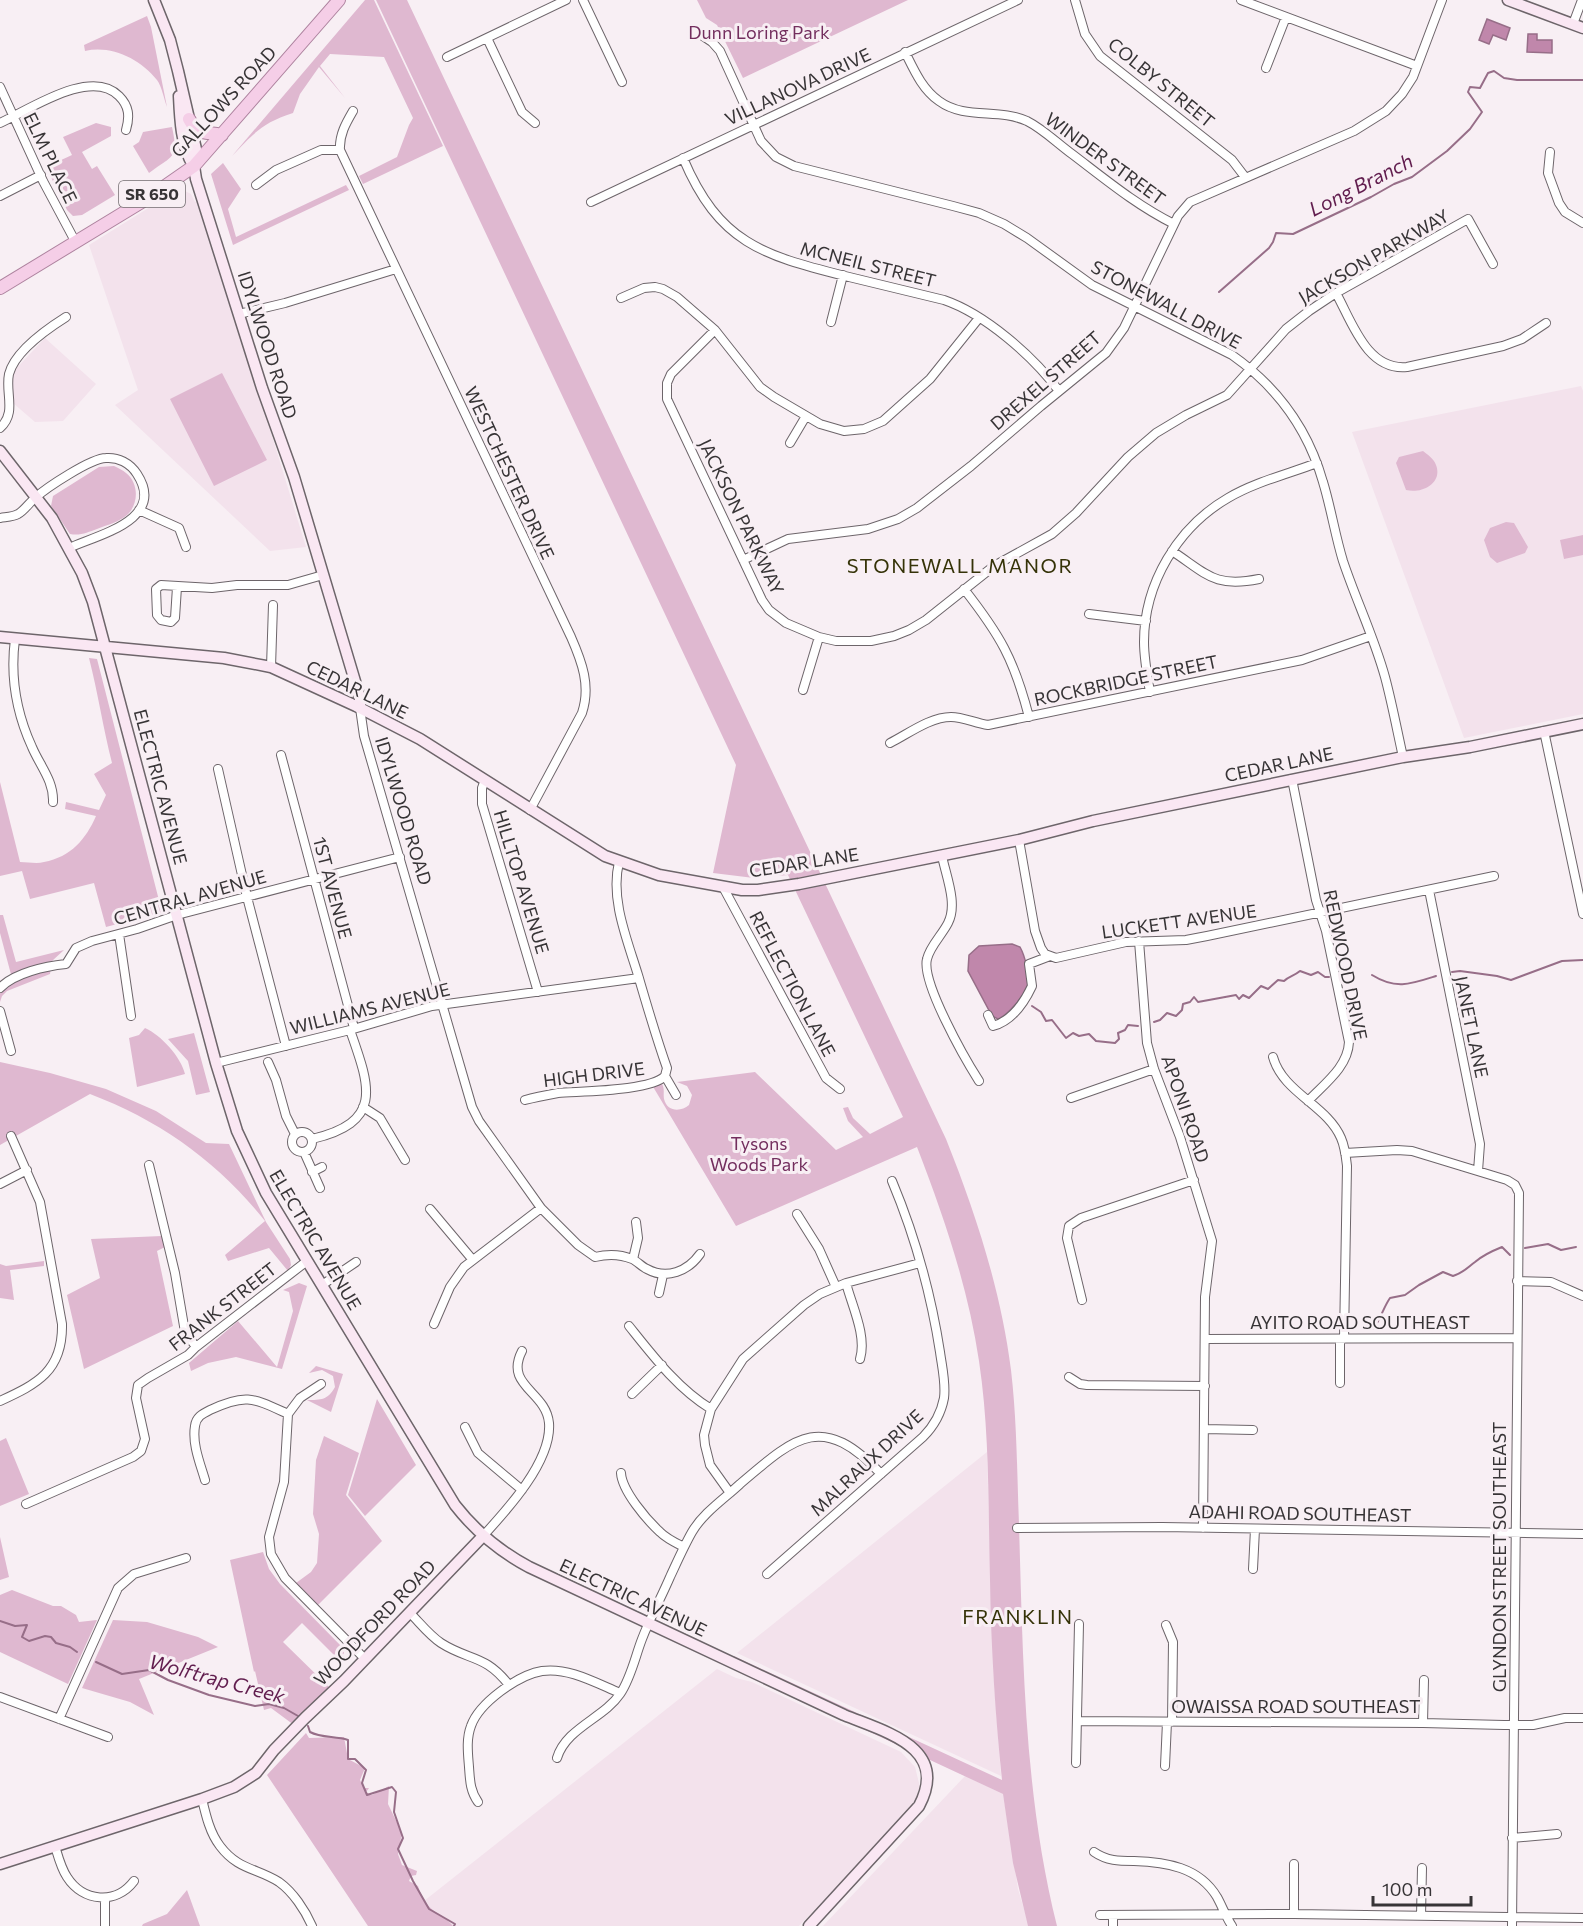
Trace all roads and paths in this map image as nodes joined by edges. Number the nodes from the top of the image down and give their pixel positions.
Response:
1 (154, 0) edge
2 (339, 0) edge
3 (566, 0) edge
4 (583, 0) edge
5 (1018, 0) edge
6 (1075, 0) edge
7 (1241, 0) edge
8 (1442, 0) edge
9 (1508, 0) edge
10 (1582, 0) edge
11 (1286, 17) junction
12 (1578, 26) edge
13 (702, 36) dead end
14 (487, 38) junction
15 (906, 52) junction
16 (447, 57) dead end
17 (1417, 66) junction
18 (1266, 68) dead end
19 (178, 72) junction
20 (622, 82) dead end
21 (0, 87) edge
22 (353, 111) dead end
23 (14, 117) junction
24 (189, 119) junction
25 (0, 123) edge
26 (535, 123) dead end
27 (753, 125) junction
28 (126, 130) dead end
29 (222, 135) junction
30 (340, 150) junction
31 (1550, 152) dead end
32 (683, 158) junction
33 (194, 166) junction
34 (41, 175) junction
35 (1245, 177) junction
36 (256, 185) dead end
37 (0, 196) edge
38 (591, 202) dead end
39 (1583, 223) edge
40 (1174, 224) junction
41 (75, 242) junction
42 (1493, 264) dead end
43 (396, 269) junction
44 (843, 275) junction
45 (0, 288) edge
46 (1336, 293) junction
47 (621, 298) dead end
48 (1134, 307) junction
49 (239, 314) junction
50 (66, 317) dead end
51 (979, 318) junction
52 (831, 322) dead end
53 (1546, 323) dead end
54 (715, 330) junction
55 (1251, 369) junction
56 (1059, 391) junction
57 (806, 416) junction
58 (0, 428) edge
59 (790, 443) dead end
60 (0, 451) edge
61 (1317, 463) junction
62 (36, 496) junction
63 (139, 510) junction
64 (0, 518) edge
65 (186, 547) dead end
66 (69, 548) junction
67 (1172, 551) junction
68 (743, 560) junction
69 (323, 575) junction
70 (1258, 579) dead end
71 (177, 587) junction
72 (964, 589) junction
73 (273, 605) dead end
74 (1089, 614) dead end
75 (1146, 621) junction
76 (1371, 636) junction
77 (819, 637) junction
78 (0, 638) edge
79 (15, 639) junction
80 (106, 648) junction
81 (271, 667) junction
82 (803, 690) dead end
83 (1150, 692) junction
84 (360, 708) junction
85 (1029, 717) junction
86 (1583, 723) edge
87 (1544, 731) junction
88 (890, 743) dead end
89 (281, 755) dead end
90 (1402, 757) junction
91 (218, 769) dead end
92 (1292, 779) junction
93 (485, 780) junction
94 (53, 802) dead end
95 (530, 810) junction
96 (1019, 840) junction
97 (942, 856) junction
98 (400, 857) junction
99 (619, 862) junction
100 (1494, 876) dead end
101 (315, 879) junction
102 (723, 887) junction
103 (1429, 890) junction
104 (247, 897) junction
105 (1320, 913) junction
106 (1583, 914) edge
107 (177, 915) junction
108 (119, 934) junction
109 (1139, 941) junction
110 (1047, 955) junction
111 (639, 978) junction
112 (0, 988) edge
113 (538, 992) junction
114 (442, 1004) junction
115 (0, 1011) edge
116 (988, 1015) dead end
117 (131, 1016) dead end
118 (352, 1029) junction
119 (286, 1046) junction
120 (11, 1051) dead end
121 (1273, 1057) dead end
122 (268, 1062) dead end
123 (216, 1063) junction
124 (1154, 1069) junction
125 (284, 1076) dead end
126 (665, 1076) junction
127 (276, 1080) junction
128 (979, 1081) dead end
129 (840, 1089) dead end
130 (676, 1095) dead end
131 (1071, 1098) dead end
132 (525, 1100) dead end
133 (1308, 1101) junction
134 (363, 1107) junction
135 (295, 1134) junction
136 (11, 1136) dead end
137 (312, 1139) junction
138 (398, 1149) junction
139 (304, 1152) junction
140 (1345, 1153) junction
141 (389, 1154) dead end
142 (405, 1160) dead end
143 (149, 1165) dead end
144 (322, 1167) dead end
145 (27, 1170) junction
146 (1479, 1171) junction
147 (312, 1172) junction
148 (1194, 1180) junction
149 (892, 1181) dead end
150 (0, 1184) edge
151 (321, 1188) dead end
152 (541, 1208) junction
153 (430, 1209) dead end
154 (797, 1214) dead end
155 (636, 1222) dead end
156 (700, 1254) dead end
157 (472, 1259) junction
158 (633, 1259) junction
159 (307, 1261) junction
160 (357, 1262) dead end
161 (920, 1263) junction
162 (663, 1275) junction
163 (1517, 1281) junction
164 (846, 1283) junction
165 (322, 1285) junction
166 (836, 1287) junction
167 (659, 1293) dead end
168 (1583, 1296) edge
169 (1082, 1300) dead end
170 (434, 1324) dead end
171 (629, 1326) dead end
172 (1516, 1338) junction
173 (1205, 1339) junction
174 (1342, 1339) junction
175 (196, 1347) junction
176 (522, 1351) dead end
177 (860, 1359) dead end
178 (662, 1365) junction
179 (1069, 1377) dead end
180 (1340, 1383) dead end
181 (321, 1384) dead end
182 (1205, 1386) junction
183 (632, 1394) dead end
184 (0, 1400) edge
185 (711, 1409) junction
186 (288, 1414) junction
187 (465, 1427) dead end
188 (1204, 1429) junction
189 (1253, 1430) dead end
190 (621, 1473) dead end
191 (881, 1474) junction
192 (205, 1480) dead end
193 (522, 1490) junction
194 (730, 1493) junction
195 (26, 1504) dead end
196 (1017, 1528) dead end
197 (1203, 1528) junction
198 (1255, 1529) junction
199 (1515, 1533) junction
200 (1583, 1534) edge
201 (483, 1536) junction
202 (684, 1547) junction
203 (186, 1558) dead end
204 (1253, 1569) dead end
205 (767, 1574) dead end
206 (410, 1613) junction
207 (648, 1624) junction
208 (1078, 1624) dead end
209 (1166, 1625) dead end
210 (365, 1659) junction
211 (1424, 1680) dead end
212 (510, 1685) junction
213 (620, 1693) junction
214 (0, 1697) edge
215 (1583, 1718) edge
216 (59, 1719) junction
217 (1077, 1721) junction
218 (1169, 1722) junction
219 (1423, 1723) junction
220 (1514, 1725) junction
221 (108, 1737) dead end
222 (557, 1758) dead end
223 (1076, 1763) dead end
224 (1165, 1766) dead end
225 (202, 1799) junction
226 (478, 1802) dead end
227 (1557, 1834) dead end
228 (1512, 1838) junction
229 (55, 1846) junction
230 (1094, 1852) dead end
231 (0, 1864) edge
232 (1294, 1864) dead end
233 (1422, 1868) dead end
234 (134, 1881) dead end
235 (105, 1898) junction
236 (1294, 1914) junction
237 (1100, 1915) dead end
238 (1113, 1915) junction
239 (1225, 1915) junction
240 (1421, 1916) junction
241 (1512, 1917) junction
242 (1583, 1918) edge
243 (105, 1926) edge
244 (312, 1926) edge
245 (809, 1926) edge
246 (1113, 1926) edge
247 (1232, 1926) edge
248 (1512, 1926) edge

1 - 19 street, IDYLWOOD ROAD
2 - 29 main road, GALLOWS ROAD / SR 650
3 - 14 street
4 - 20 street
5 - 15 street, VILLANOVA DRIVE
6 - 35 street, COLBY STREET
7 - 11 street
8 - 17 street, DREXEL STREET
9 - 12 street
10 - 12 street
11 - 17 street
11 - 18 street
13 - 27 street, STONEWALL DRIVE
14 - 16 street
14 - 26 street
15 - 27 street, VILLANOVA DRIVE
15 - 40 street, WINDER STREET
17 - 35 street, DREXEL STREET
19 - 24 street, IDYLWOOD ROAD
19 - 33 street, IDYLWOOD ROAD
21 - 23 street, ELM PLACE
22 - 30 street
23 - 25 street
23 - 28 street
23 - 34 street, ELM PLACE
24 - 29 main road
24 - 33 street, IDYLWOOD ROAD
27 - 32 street, VILLANOVA DRIVE
27 - 48 street, STONEWALL DRIVE
29 - 33 main road, GALLOWS ROAD / SR 650
30 - 36 street
30 - 43 street, WESTCHESTER DRIVE
31 - 39 street
32 - 38 street, VILLANOVA DRIVE
32 - 44 street, MCNEIL STREET
33 - 41 main road, GALLOWS ROAD / SR 650
33 - 49 street, IDYLWOOD ROAD
34 - 37 street
34 - 41 street, ELM PLACE
35 - 40 street, DREXEL STREET
40 - 48 street, DREXEL STREET
41 - 45 main road, GALLOWS ROAD / SR 650
42 - 46 street, JACKSON PARKWAY
43 - 49 street
43 - 95 street, WESTCHESTER DRIVE
44 - 51 street, MCNEIL STREET
44 - 52 street
46 - 53 street
46 - 55 street, JACKSON PARKWAY
47 - 54 street
48 - 55 street, STONEWALL DRIVE
48 - 56 street, DREXEL STREET
49 - 69 street, IDYLWOOD ROAD
50 - 58 street
51 - 56 street, MCNEIL STREET
51 - 57 street
54 - 57 street
54 - 68 street, JACKSON PARKWAY
55 - 61 street, STONEWALL DRIVE
55 - 72 street, JACKSON PARKWAY
56 - 68 street, DREXEL STREET
57 - 59 street
60 - 62 street, ELECTRIC AVENUE
61 - 67 street
61 - 76 street, STONEWALL DRIVE
62 - 63 street
62 - 64 street
62 - 66 street, ELECTRIC AVENUE
63 - 65 street
63 - 66 street
66 - 80 street, ELECTRIC AVENUE
67 - 70 street
67 - 75 street
68 - 77 street, JACKSON PARKWAY
69 - 71 street
69 - 84 street, IDYLWOOD ROAD
71 - 71 street
72 - 77 street, JACKSON PARKWAY
72 - 85 street
73 - 81 street
74 - 75 street
75 - 83 street
76 - 83 street, ROCKBRIDGE STREET
76 - 90 street, STONEWALL DRIVE
77 - 82 street
78 - 79 street, CEDAR LANE
79 - 80 street, CEDAR LANE
79 - 94 street
80 - 81 street, CEDAR LANE
80 - 107 street, ELECTRIC AVENUE
81 - 84 street, CEDAR LANE
83 - 85 street, ROCKBRIDGE STREET
84 - 93 street, CEDAR LANE
84 - 98 street, IDYLWOOD ROAD
85 - 88 street, ROCKBRIDGE STREET
86 - 87 street, CEDAR LANE
87 - 90 street, CEDAR LANE
87 - 106 street
89 - 101 street, 1ST AVENUE
90 - 92 street, CEDAR LANE
91 - 104 street
92 - 96 street, CEDAR LANE
92 - 105 street, REDWOOD DRIVE
93 - 95 street, CEDAR LANE
93 - 113 street, HILLTOP AVENUE
95 - 99 street, CEDAR LANE
96 - 97 street, CEDAR LANE
96 - 110 street
97 - 102 street, CEDAR LANE
97 - 128 street
98 - 101 street, CENTRAL AVENUE
98 - 114 street, IDYLWOOD ROAD
99 - 102 street, CEDAR LANE
99 - 111 street
100 - 103 street, LUCKETT AVENUE
101 - 104 street, CENTRAL AVENUE
101 - 118 street, 1ST AVENUE
102 - 129 street, REFLECTION LANE
103 - 105 street, LUCKETT AVENUE
103 - 146 street, JANET LANE
104 - 107 street, CENTRAL AVENUE
104 - 119 street
105 - 109 street, LUCKETT AVENUE
105 - 133 street, REDWOOD DRIVE
107 - 108 street, CENTRAL AVENUE
107 - 123 street, ELECTRIC AVENUE
108 - 112 street, CENTRAL AVENUE
108 - 117 street
109 - 110 street, LUCKETT AVENUE
109 - 124 street, APONI ROAD
110 - 116 street
111 - 113 street, WILLIAMS AVENUE
111 - 126 street
113 - 114 street, WILLIAMS AVENUE
114 - 118 street, WILLIAMS AVENUE
114 - 152 street, IDYLWOOD ROAD
115 - 120 street
118 - 119 street, WILLIAMS AVENUE
118 - 134 street, 1ST AVENUE
119 - 123 street, WILLIAMS AVENUE
121 - 133 street
122 - 127 street
123 - 159 street, ELECTRIC AVENUE
124 - 131 street
124 - 148 street, APONI ROAD
125 - 127 street
126 - 130 street
126 - 132 street, HIGH DRIVE
127 - 135 street
133 - 140 street
134 - 137 street
134 - 138 street
135 - 137 street
135 - 139 street
136 - 145 street
137 - 139 street
138 - 141 street
138 - 142 street
139 - 147 street
140 - 146 street
140 - 174 street
143 - 175 street
144 - 147 street
145 - 150 street
145 - 184 street
146 - 163 street, GLYNDON STREET SOUTHEAST
147 - 151 street
148 - 169 street
148 - 173 street, APONI ROAD
149 - 161 street, MALRAUX DRIVE
152 - 157 street
152 - 158 street, IDYLWOOD ROAD
153 - 157 street
154 - 166 street
155 - 158 street
156 - 162 street
157 - 170 street
158 - 162 street
159 - 165 street, ELECTRIC AVENUE
159 - 175 street, FRANK STREET
160 - 165 street
161 - 164 street
161 - 191 street, MALRAUX DRIVE
162 - 167 street
163 - 168 street
163 - 172 street, GLYNDON STREET SOUTHEAST
164 - 166 street
164 - 177 street
165 - 201 street, ELECTRIC AVENUE
166 - 185 street
171 - 178 street
172 - 174 street, AYITO ROAD SOUTHEAST
172 - 199 street, GLYNDON STREET SOUTHEAST
173 - 174 street, AYITO ROAD SOUTHEAST
173 - 182 street, APONI ROAD
174 - 180 street
175 - 195 street, FRANK STREET
176 - 193 street, WOODFORD ROAD
178 - 183 street
178 - 185 street
179 - 182 street
181 - 186 street
182 - 188 street, APONI ROAD
185 - 194 street
186 - 192 street
186 - 210 street
187 - 193 street
188 - 189 street
188 - 197 street, APONI ROAD
190 - 202 street
191 - 194 street
191 - 205 street, MALRAUX DRIVE
193 - 201 street, WOODFORD ROAD
194 - 202 street
196 - 197 street, ADAHI ROAD SOUTHEAST
197 - 198 street, ADAHI ROAD SOUTHEAST
198 - 199 street, ADAHI ROAD SOUTHEAST
198 - 204 street
199 - 200 street, ADAHI ROAD SOUTHEAST
199 - 220 street, GLYNDON STREET SOUTHEAST
201 - 206 street, WOODFORD ROAD
201 - 207 street, ELECTRIC AVENUE
202 - 207 street
203 - 216 street
206 - 210 street, WOODFORD ROAD
206 - 212 street
207 - 213 street
207 - 245 street, ELECTRIC AVENUE
208 - 217 street
209 - 218 street
210 - 225 street, WOODFORD ROAD
211 - 219 street
212 - 213 street
212 - 226 street
213 - 222 street
214 - 216 street
215 - 220 street, OWAISSA ROAD SOUTHEAST
216 - 221 street
217 - 218 street, OWAISSA ROAD SOUTHEAST
217 - 223 street
218 - 219 street, OWAISSA ROAD SOUTHEAST
218 - 224 street
219 - 220 street, OWAISSA ROAD SOUTHEAST
220 - 228 street, GLYNDON STREET SOUTHEAST
225 - 229 street, WOODFORD ROAD
225 - 244 street
227 - 228 street
228 - 241 street, GLYNDON STREET SOUTHEAST
229 - 231 street, WOODFORD ROAD
229 - 235 street
230 - 239 street
232 - 236 street
233 - 240 street
234 - 235 street
235 - 243 street
236 - 239 street
236 - 240 street
237 - 238 street
238 - 239 street
238 - 246 street
239 - 247 street
240 - 241 street
241 - 242 street
241 - 248 street, GLYNDON STREET SOUTHEAST

